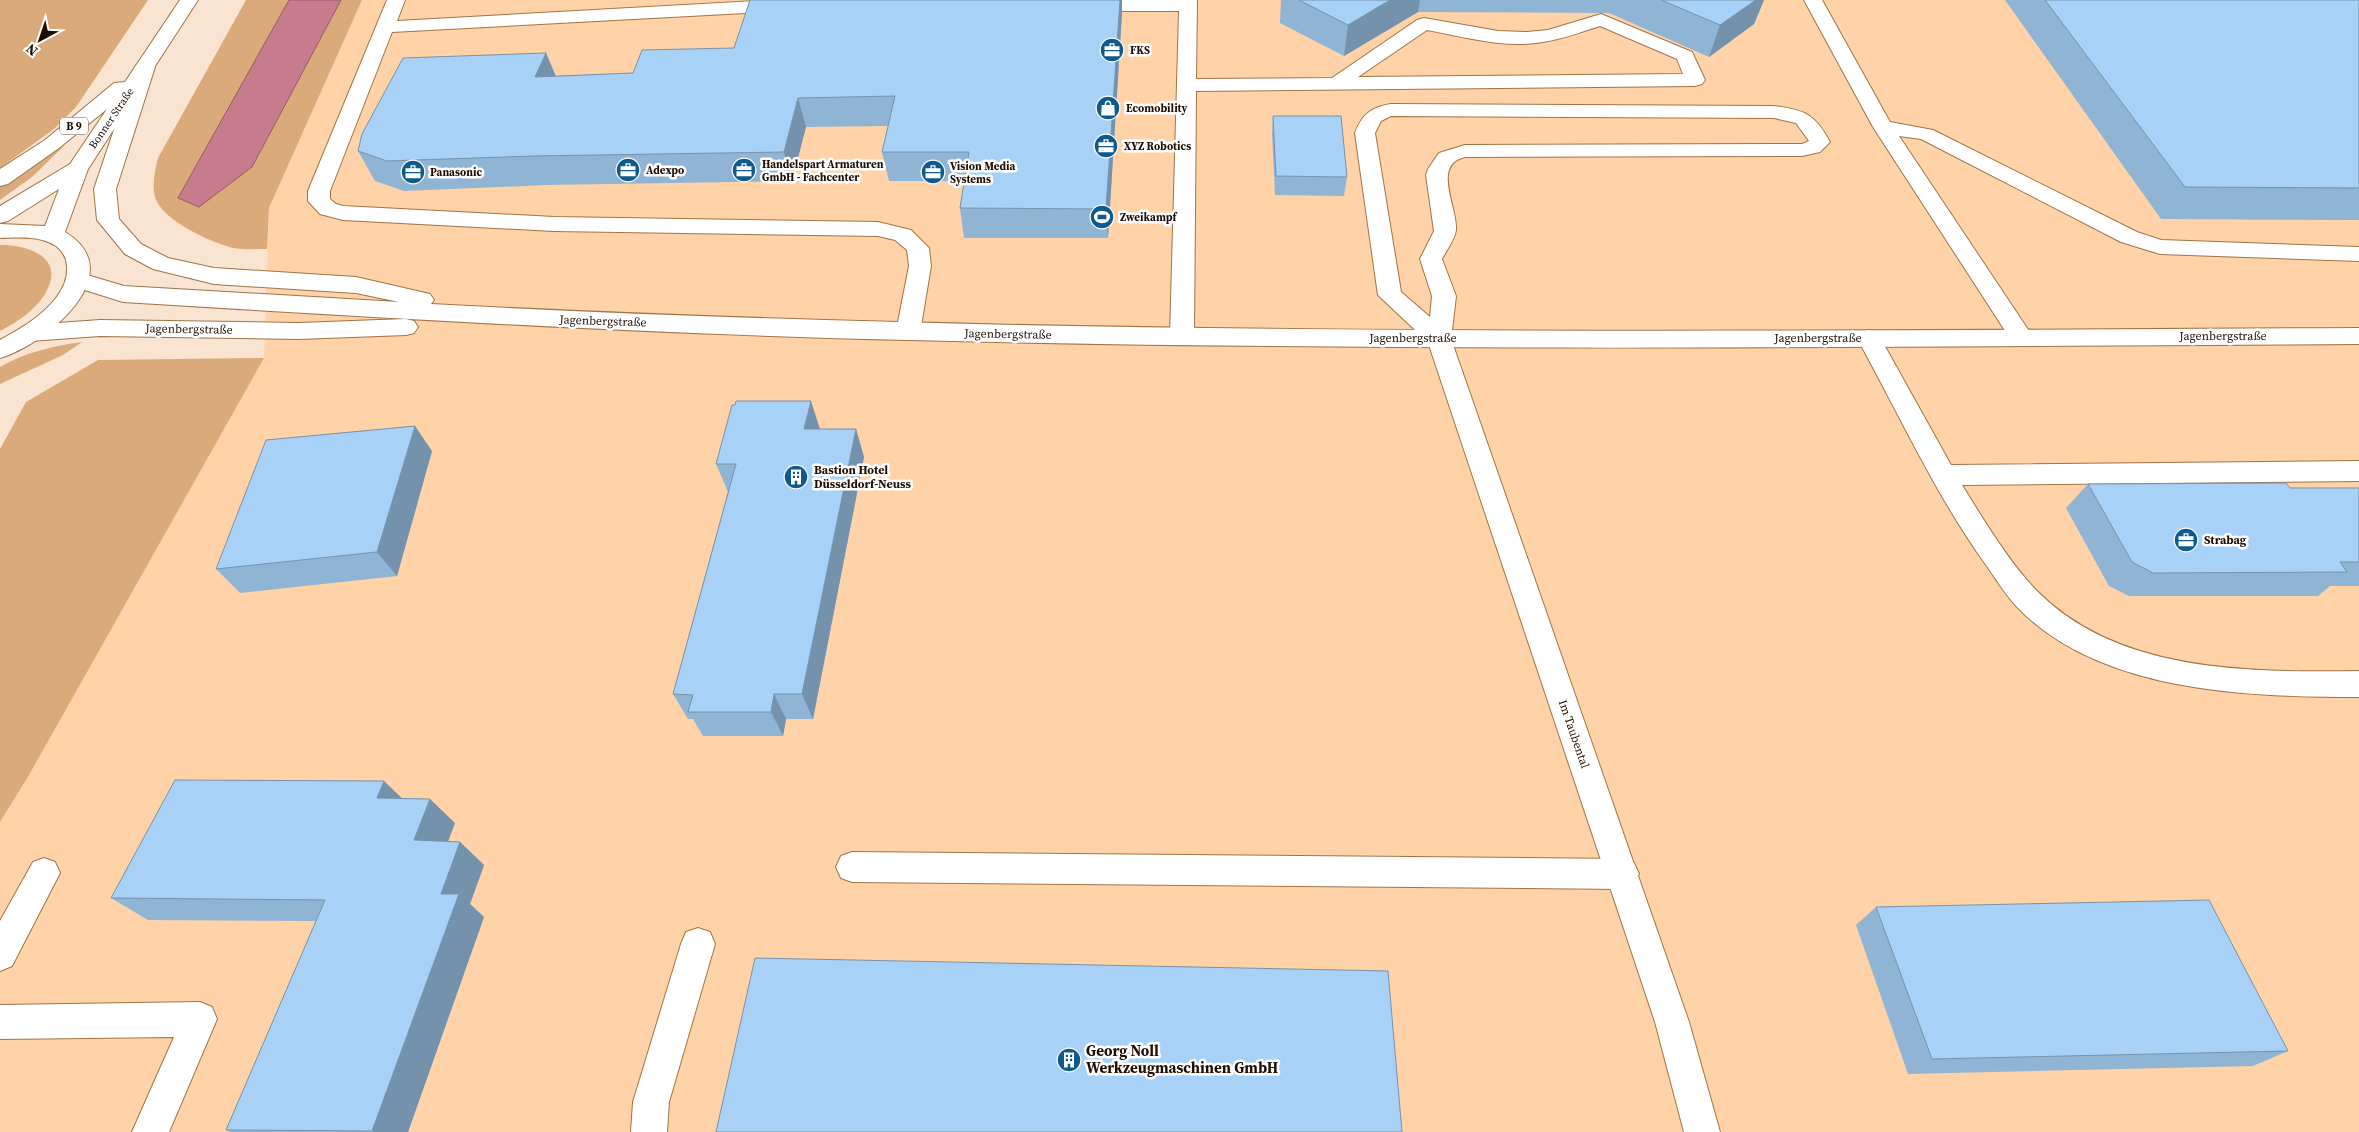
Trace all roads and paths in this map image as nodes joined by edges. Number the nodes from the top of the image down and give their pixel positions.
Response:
1 (188, 0) edge
2 (396, 0) edge
3 (1813, 0) edge
4 (1188, 3) edge
5 (802, 5) edge
6 (1069, 5) edge
7 (385, 27) junction
8 (145, 67) junction
9 (1337, 83) junction
10 (1186, 85) junction
11 (1883, 127) junction
12 (77, 169) junction
13 (0, 179) edge
14 (0, 216) edge
15 (0, 231) edge
16 (53, 235) junction
17 (2359, 254) edge
18 (77, 280) junction
19 (467, 315) junction
20 (908, 332) junction
21 (30, 333) junction
22 (1182, 336) junction
23 (2359, 336) edge
24 (2021, 337) junction
25 (1440, 338) junction
26 (1870, 338) junction
27 (0, 350) edge
28 (2359, 471) edge
29 (1945, 475) junction
30 (2359, 684) edge
31 (852, 867) dead end
32 (44, 873) dead end
33 (1623, 874) junction
34 (698, 944) dead end
35 (0, 954) edge
36 (0, 1022) edge
37 (150, 1132) edge
38 (648, 1132) edge
39 (1702, 1132) edge

1 - 8 street, Bonner Straße / B 9
2 - 7 street
3 - 11 street
4 - 6 street
4 - 10 street
5 - 7 street
7 - 20 street
8 - 12 street, Bonner Straße / B 9
8 - 13 street, Bonner Straße / B 9
8 - 19 street, Jagenbergstraße
9 - 9 street
9 - 10 street
10 - 22 street
11 - 17 street
11 - 24 street
12 - 14 street, Bonner Straße / B 9
12 - 16 street, Bonner Straße / B 9
15 - 16 street
16 - 18 street
18 - 19 street, Jagenbergstraße
18 - 21 street
19 - 20 street, Jagenbergstraße
19 - 21 street, Jagenbergstraße
20 - 22 street, Jagenbergstraße
21 - 27 street
22 - 25 street, Jagenbergstraße
23 - 24 street, Jagenbergstraße
24 - 26 street, Jagenbergstraße
25 - 25 street
25 - 26 street, Jagenbergstraße
25 - 33 street, Im Taubental
26 - 29 street
28 - 29 street
29 - 30 street
31 - 33 street
32 - 35 street
33 - 39 street, Im Taubental
34 - 38 street
36 - 37 street

